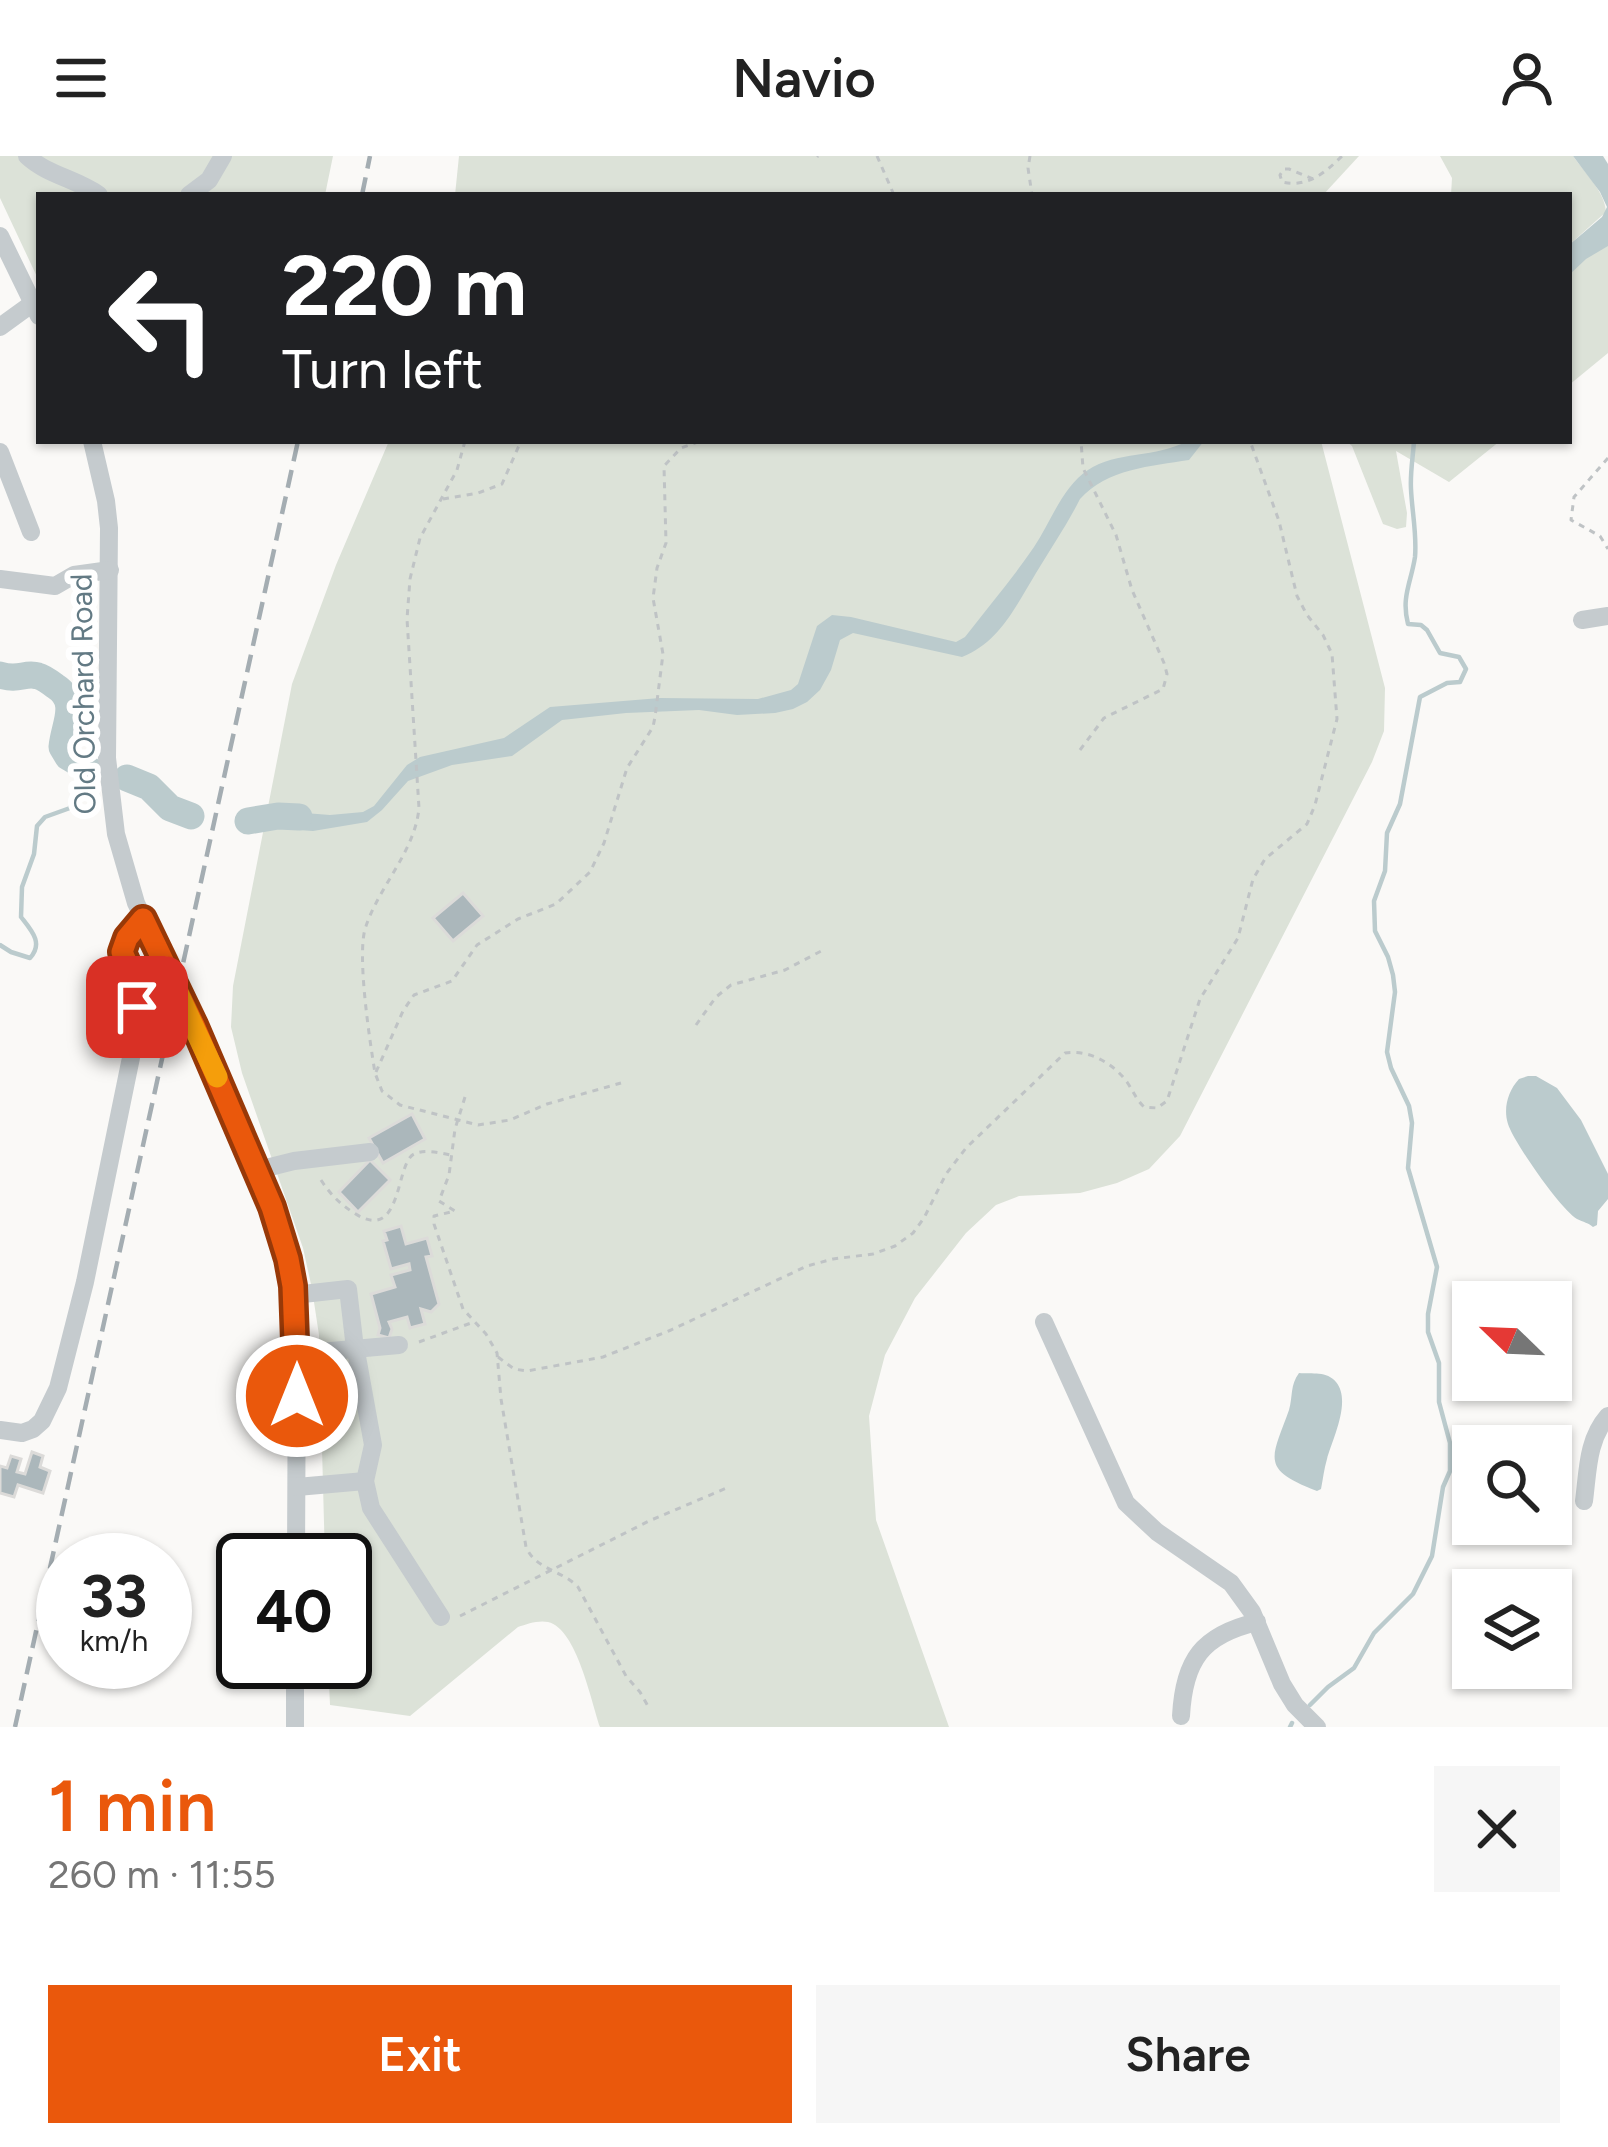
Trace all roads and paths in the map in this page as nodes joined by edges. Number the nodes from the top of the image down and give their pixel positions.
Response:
1 (27, 156) edge
2 (223, 156) edge
3 (877, 156) edge
4 (1030, 156) edge
5 (1342, 156) edge
6 (1313, 179) junction
7 (93, 192) edge
8 (193, 192) edge
9 (893, 192) edge
10 (1032, 192) edge
11 (0, 236) edge
12 (36, 309) edge
13 (0, 327) edge
14 (93, 444) edge
15 (464, 444) edge
16 (520, 444) edge
17 (692, 444) edge
18 (1081, 444) edge
19 (1251, 444) edge
20 (0, 452) edge
21 (1608, 458) edge
22 (441, 499) junction
23 (31, 532) dead end
24 (1608, 550) edge
25 (110, 570) junction
26 (0, 579) edge
27 (1608, 616) edge
28 (1582, 620) dead end
29 (1080, 750) dead end
30 (143, 919) junction
31 (825, 949) dead end
32 (696, 1024) dead end
33 (375, 1073) junction
34 (621, 1083) dead end
35 (465, 1097) dead end
36 (458, 1119) junction
37 (370, 1152) dead end
38 (451, 1155) junction
39 (258, 1171) junction
40 (322, 1180) dead end
41 (294, 1295) junction
42 (473, 1322) junction
43 (1043, 1322) dead end
44 (399, 1345) joint
45 (356, 1349) junction
46 (297, 1354) junction
47 (498, 1357) junction
48 (1608, 1416) edge
49 (0, 1430) edge
50 (365, 1481) junction
51 (296, 1487) junction
52 (729, 1487) dead end
53 (1583, 1501) dead end
54 (296, 1533) edge
55 (553, 1570) junction
56 (441, 1617) joint
57 (1257, 1622) junction
58 (295, 1689) edge
59 (649, 1708) dead end
60 (1181, 1716) dead end
61 (295, 1727) edge
62 (1318, 1727) edge

1 - 7 street
2 - 8 street
3 - 9 path
4 - 10 path
5 - 6 path
6 - 6 path
11 - 12 street
12 - 13 street
14 - 25 street, Old Orchard Road
15 - 22 path
16 - 22 path
17 - 33 path
18 - 29 path
19 - 47 path
20 - 23 street
21 - 24 path
22 - 33 path
25 - 26 street
25 - 30 street, Old Orchard Road
27 - 28 street
30 - 39 street, Old Orchard Road
30 - 49 street
31 - 32 path
33 - 36 path
34 - 36 path
35 - 36 path
36 - 38 path
37 - 39 street
38 - 40 path
38 - 42 path
39 - 41 street, Old Orchard Road
41 - 45 street
41 - 46 street, Old Orchard Road
42 - 44 path
42 - 47 path
43 - 57 street
44 - 45 street
45 - 46 street
45 - 50 street
46 - 51 street, Old Orchard Road
47 - 55 path
48 - 53 street
50 - 51 street
50 - 56 street
51 - 54 street, Old Orchard Road
52 - 55 path
55 - 56 path
55 - 59 path
57 - 60 street
57 - 62 street
58 - 61 street

